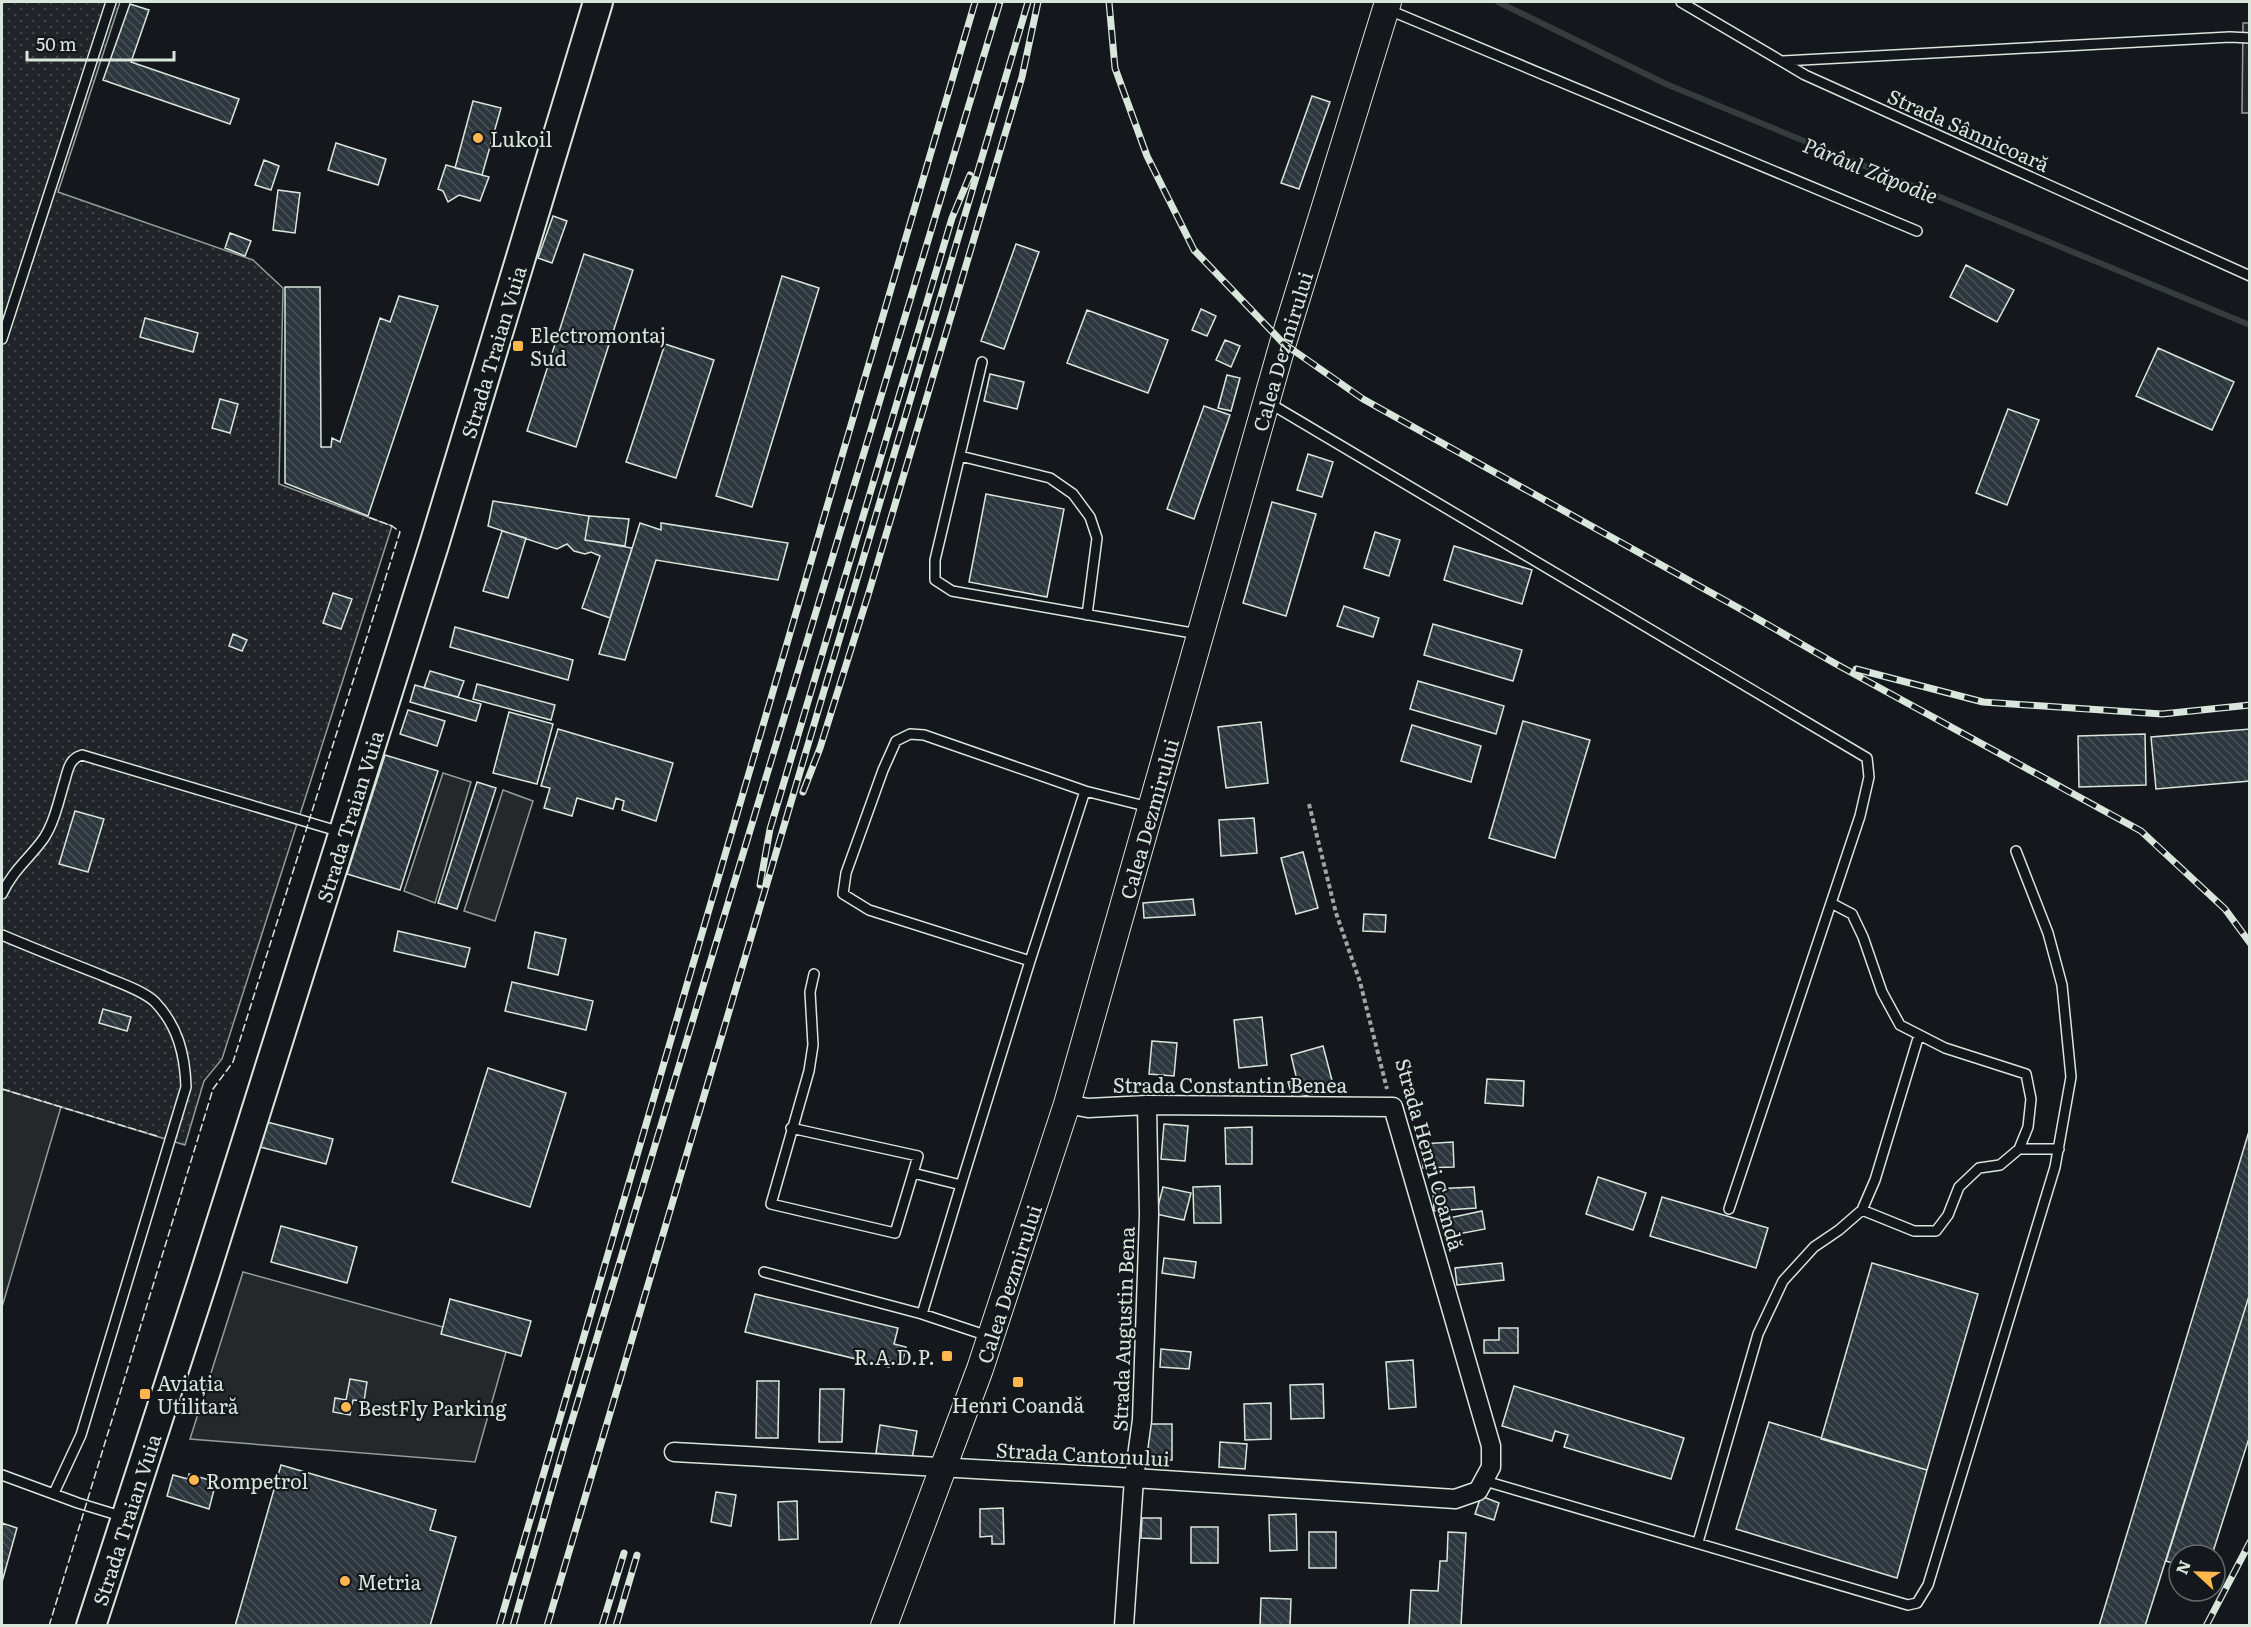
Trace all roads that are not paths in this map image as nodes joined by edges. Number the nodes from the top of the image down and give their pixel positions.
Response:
1 (111, 2) edge
2 (598, 2) edge
3 (1681, 2) edge
4 (1388, 4) edge
5 (2250, 38) edge
6 (1782, 61) junction
7 (1917, 231) dead end
8 (2250, 276) edge
9 (2, 339) edge
10 (982, 362) dead end
11 (1267, 402) junction
12 (960, 456) junction
13 (1087, 615) junction
14 (1201, 635) junction
15 (1085, 790) junction
16 (1151, 808) junction
17 (343, 833) junction
18 (2016, 851) dead end
19 (2, 894) edge
20 (1831, 903) junction
21 (2, 936) edge
22 (1030, 961) junction
23 (814, 974) dead end
24 (1919, 1035) junction
25 (1067, 1104) junction
26 (1147, 1105) junction
27 (1393, 1107) joint
28 (791, 1128) junction
29 (2019, 1149) junction
30 (2058, 1149) junction
31 (913, 1173) junction
32 (961, 1185) junction
33 (1729, 1209) dead end
34 (1862, 1210) junction
35 (764, 1272) dead end
36 (922, 1314) junction
37 (991, 1337) junction
38 (674, 1452) dead end
39 (944, 1467) junction
40 (2, 1475) edge
41 (1134, 1478) junction
42 (1485, 1481) junction
43 (54, 1493) junction
44 (127, 1517) junction
45 (1698, 1542) junction
46 (91, 1626) edge
47 (884, 1626) edge
48 (1125, 1626) edge

1 - 9 lane
2 - 17 main road, Strada Traian Vuia
3 - 6 lane, Strada Sânnicoară
4 - 7 lane
4 - 11 main road, Calea Dezmirului
5 - 6 lane
6 - 8 lane, Strada Sânnicoară
10 - 12 lane
11 - 14 main road, Calea Dezmirului
11 - 20 lane
12 - 13 lane
12 - 13 lane
13 - 14 lane
14 - 16 main road, Calea Dezmirului
15 - 16 lane
15 - 22 lane
15 - 22 lane
16 - 25 main road, Calea Dezmirului
17 - 19 lane
17 - 44 main road, Strada Traian Vuia
18 - 30 lane
20 - 24 lane
20 - 33 lane
21 - 43 lane
22 - 32 lane
23 - 28 lane
24 - 29 lane
24 - 34 lane
25 - 26 street, Strada Constantin Benea
25 - 37 main road, Calea Dezmirului
26 - 27 street, Strada Constantin Benea
26 - 41 street, Strada Augustin Bena
27 - 42 street, Strada Henri Coandă
28 - 31 lane
28 - 31 lane
29 - 30 lane
29 - 34 lane
30 - 45 lane
31 - 32 lane
32 - 36 lane
34 - 45 lane
35 - 36 lane
36 - 37 lane
37 - 39 main road, Calea Dezmirului
38 - 39 street, Strada Cantonului
39 - 41 street, Strada Cantonului
39 - 47 main road, Calea Dezmirului
40 - 43 lane
41 - 42 street, Strada Cantonului
41 - 48 street, Strada Augustin Bena
42 - 45 lane
43 - 44 lane
44 - 46 main road, Strada Traian Vuia

